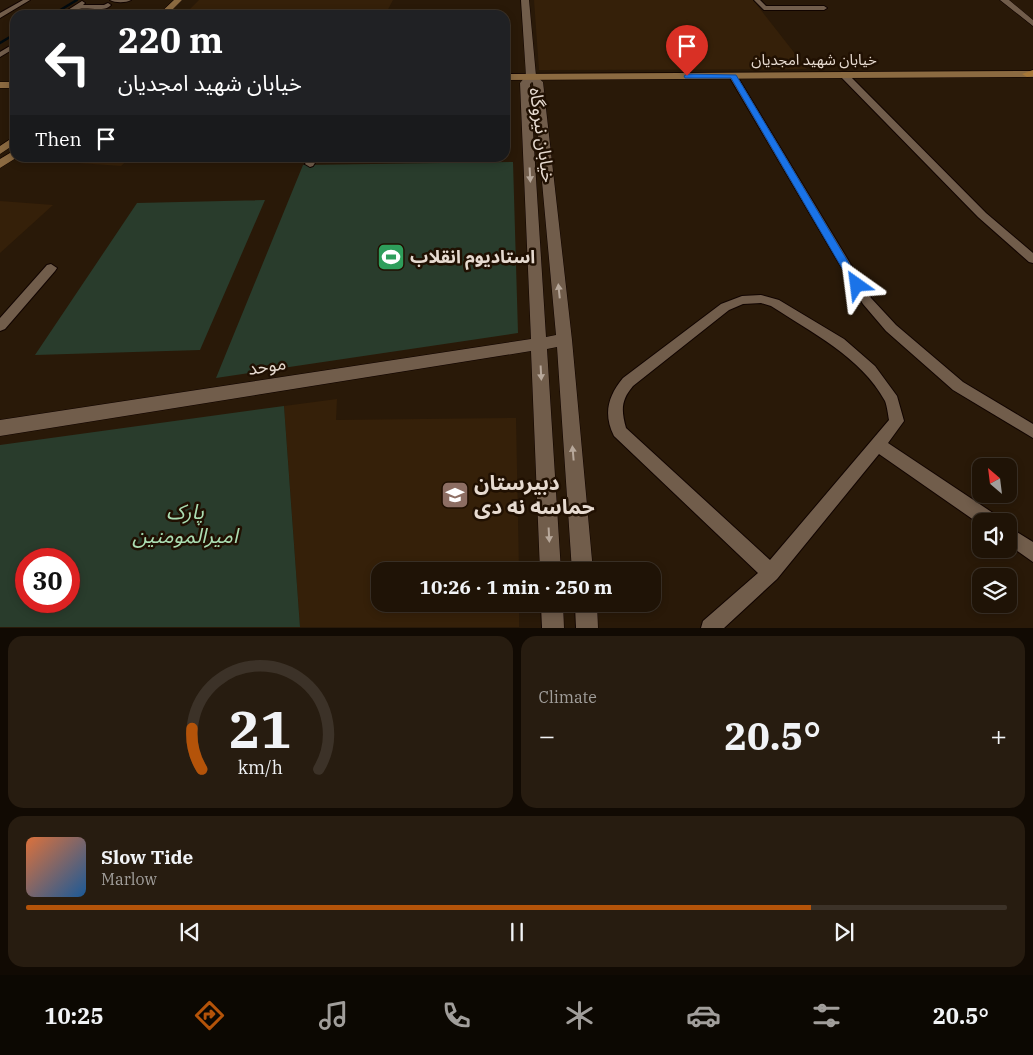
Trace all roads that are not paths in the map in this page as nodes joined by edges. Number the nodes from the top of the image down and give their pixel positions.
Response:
1 (27, 0) edge
2 (86, 0) edge
3 (128, 0) edge
4 (525, 0) edge
5 (757, 0) edge
6 (799, 0) edge
7 (1004, 0) edge
8 (181, 2) edge
9 (111, 3) edge
10 (76, 7) junction
11 (807, 8) junction
12 (824, 8) dead end
13 (10, 10) edge
14 (71, 10) edge
15 (169, 10) edge
16 (1033, 24) edge
17 (1031, 75) edge
18 (510, 78) edge
19 (847, 78) junction
20 (735, 79) junction
21 (531, 81) junction
22 (510, 82) edge
23 (10, 143) edge
24 (0, 151) edge
25 (10, 157) edge
26 (0, 165) edge
27 (1033, 259) edge
28 (51, 268) dead end
29 (0, 326) edge
30 (564, 340) junction
31 (540, 344) junction
32 (0, 428) edge
33 (1033, 432) edge
34 (878, 444) junction
35 (978, 513) edge
36 (1017, 541) edge
37 (1033, 554) edge
38 (551, 562) edge
39 (582, 562) edge
40 (771, 573) junction
41 (553, 612) edge
42 (587, 612) edge
43 (554, 628) edge
44 (588, 628) edge
45 (710, 628) edge

1 - 13 street
2 - 10 street
3 - 9 street
4 - 21 street
5 - 11 street
6 - 11 street
7 - 16 street
8 - 15 main road
9 - 10 street
10 - 14 street
11 - 12 street
17 - 19 main road, خیابان شهید امجدیان
18 - 21 main road, خیابان شهید امجدیان
19 - 20 main road, خیابان شهید امجدیان
19 - 27 street
20 - 21 main road, خیابان شهید امجدیان
20 - 33 street
21 - 22 main road, خیابان شهید امجدیان
30 -> 21 street, خیابان نیروگاه
21 -> 31 street, خیابان نیروگاه
23 - 24 main road
25 - 26 main road
28 - 29 street
30 - 31 street, موحد
39 -> 30 street, خیابان نیروگاه
31 - 32 street, موحد
31 -> 38 street, خیابان نیروگاه
34 - 35 street
34 - 40 street
34 - 40 street
36 - 37 street
40 - 45 street
41 - 43 street
42 - 44 street

